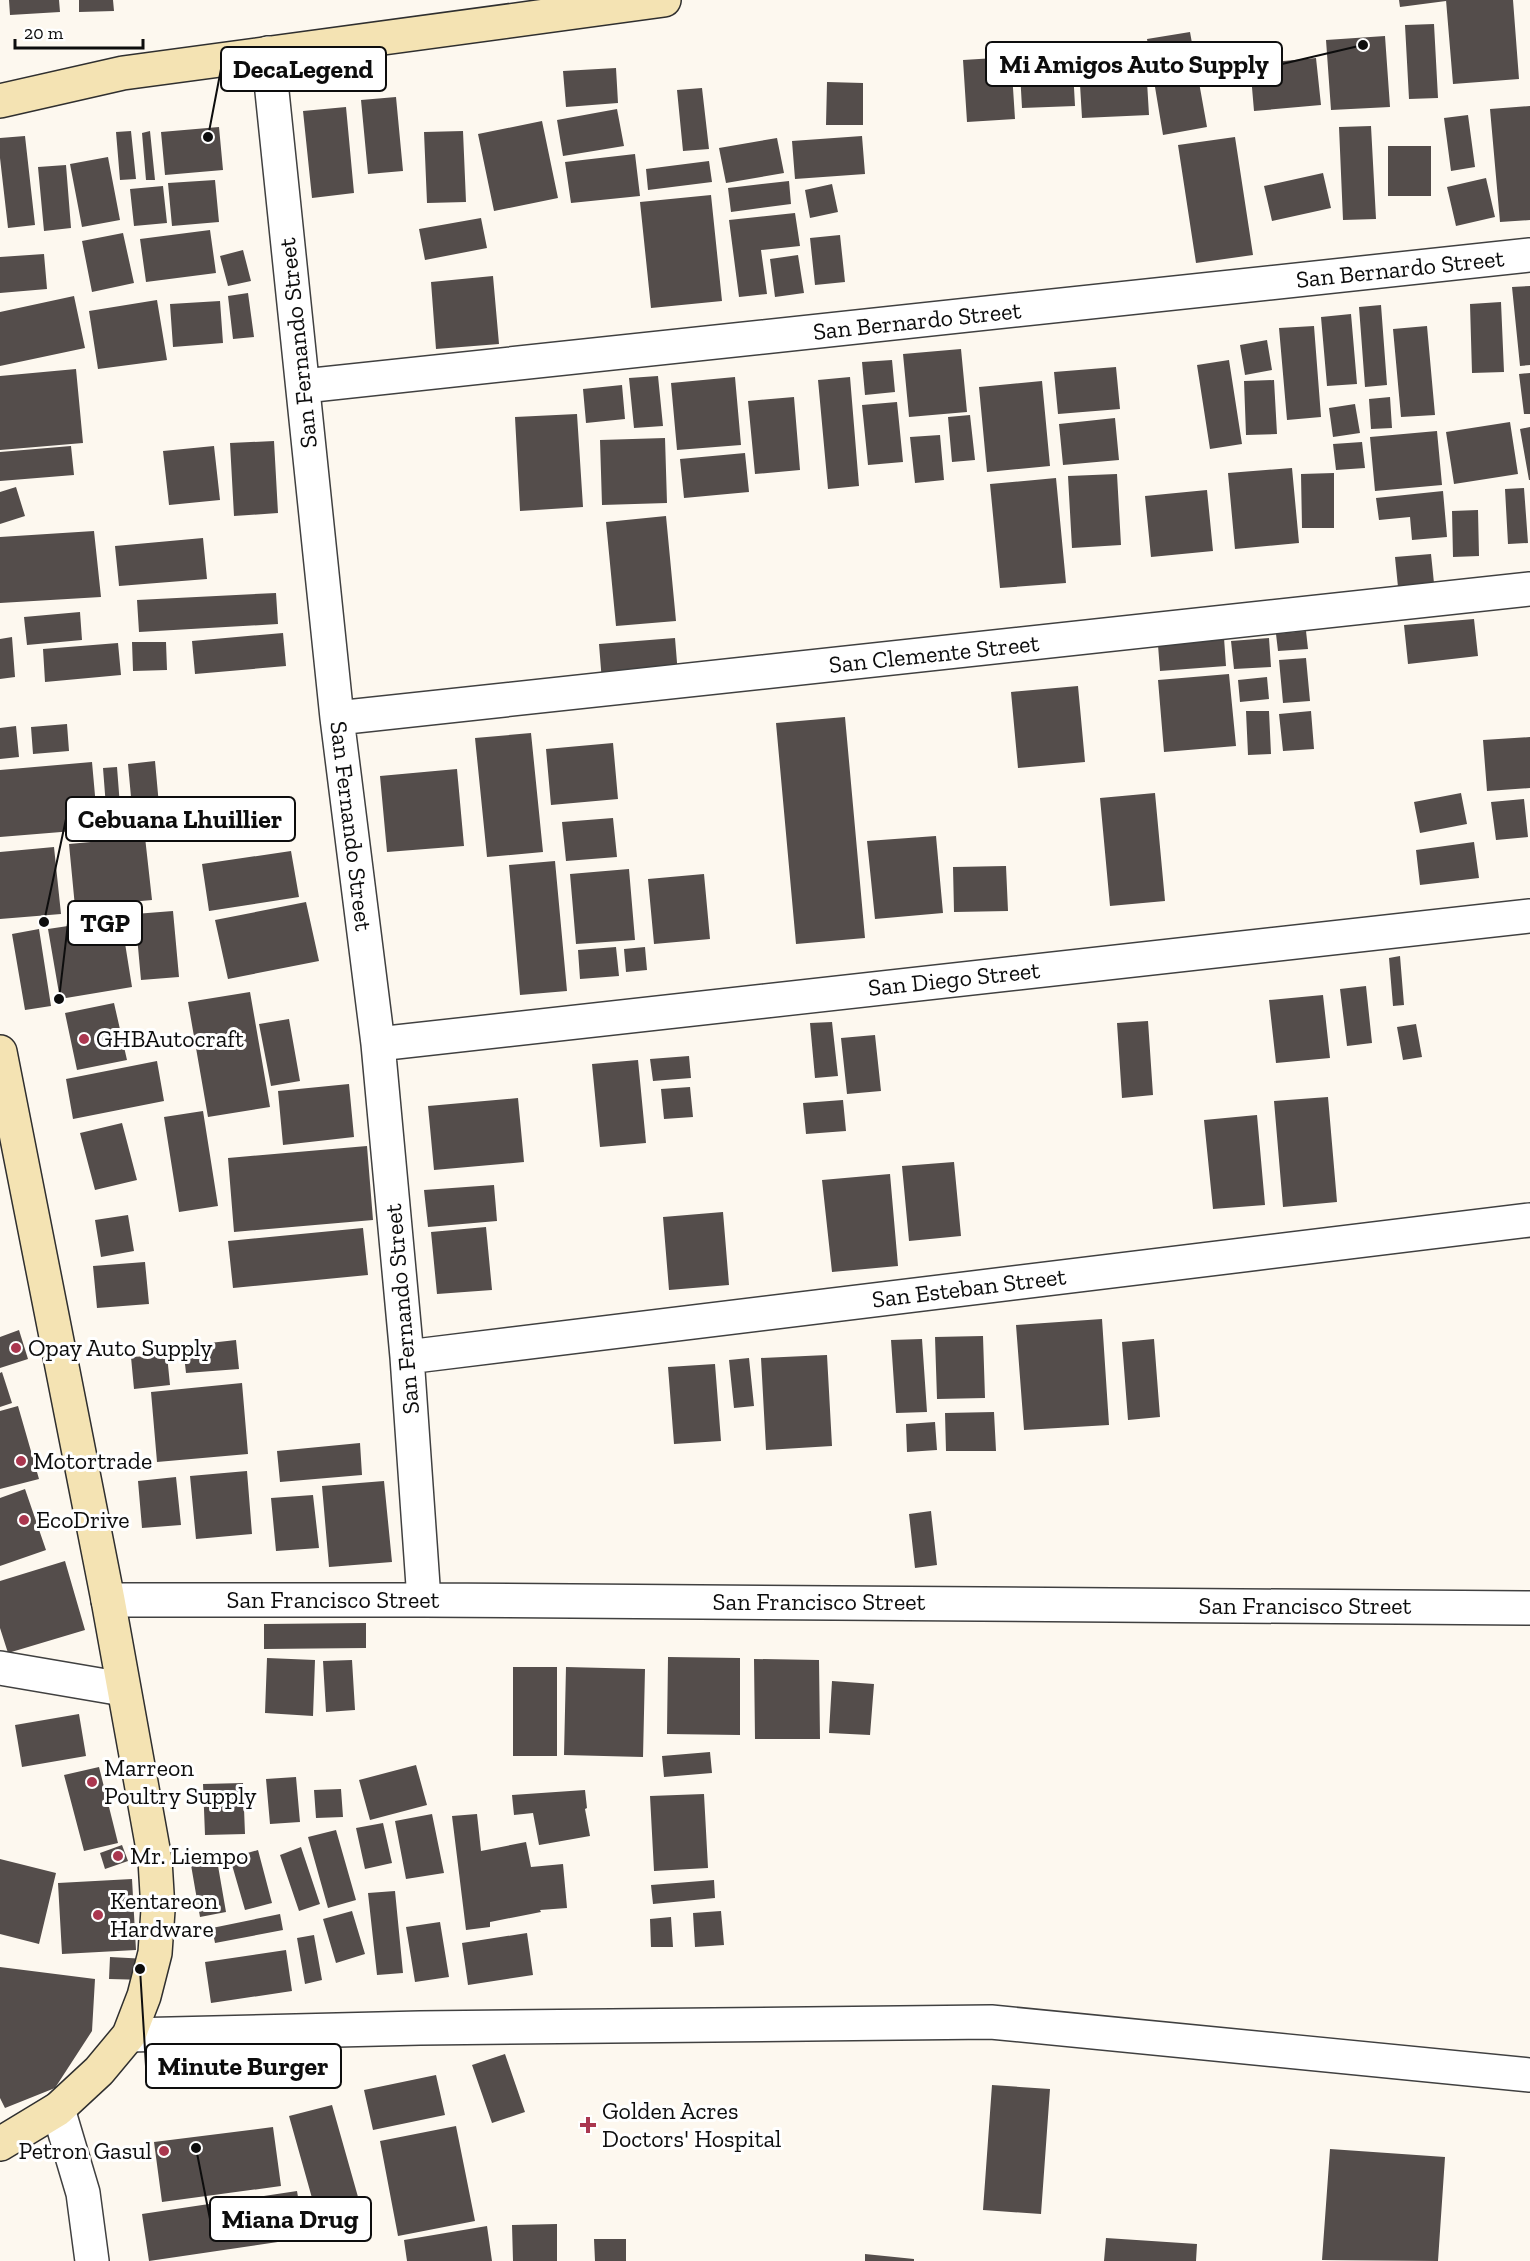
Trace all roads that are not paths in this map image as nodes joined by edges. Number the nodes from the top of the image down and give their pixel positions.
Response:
1 (664, 0) edge
2 (268, 53) junction
3 (0, 101) edge
4 (1530, 255) edge
5 (304, 386) junction
6 (1530, 589) edge
7 (337, 718) junction
8 (1530, 915) edge
9 (378, 1044) junction
10 (0, 1052) edge
11 (1530, 1220) edge
12 (407, 1357) junction
13 (108, 1600) junction
14 (424, 1600) junction
15 (1530, 1608) edge
16 (0, 1668) edge
17 (123, 1689) junction
18 (129, 2035) junction
19 (1530, 2075) edge
20 (58, 2109) junction
21 (0, 2144) edge
22 (92, 2261) edge

1 - 2 main road
2 - 3 main road
2 - 5 street, San Fernando Street
4 - 5 street, San Bernardo Street
5 - 7 street, San Fernando Street
6 - 7 street, San Clemente Street
7 - 9 street, San Fernando Street
8 - 9 street, San Diego Street
9 - 12 street, San Fernando Street
10 - 13 main road
11 - 12 street, San Esteban Street
12 - 14 street, San Fernando Street
13 - 14 street, San Francisco Street
13 - 17 main road
14 - 15 street, San Francisco Street
16 - 17 street
17 - 18 main road
18 - 19 street
18 - 20 main road
20 - 21 main road
20 - 22 street

